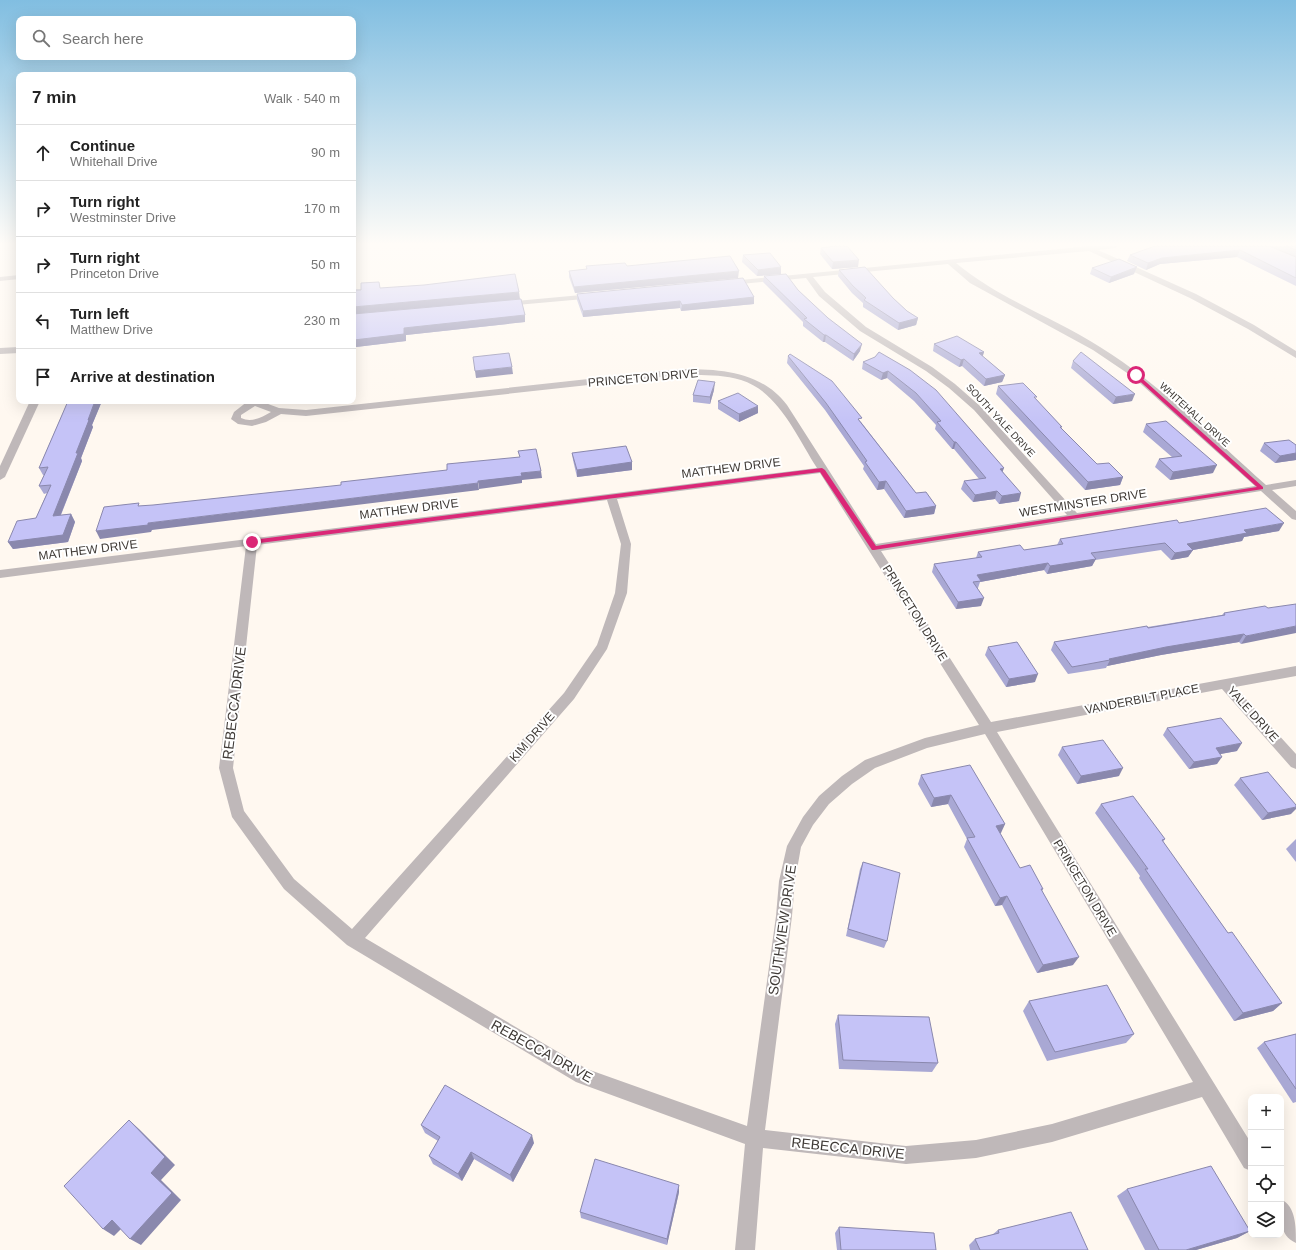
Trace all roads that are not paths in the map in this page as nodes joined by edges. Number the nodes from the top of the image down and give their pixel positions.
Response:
1 (500, 304) edge
2 (834, 304) edge
3 (1016, 304) edge
4 (1209, 304) edge
5 (493, 305) edge
6 (16, 350) edge
7 (0, 352) edge
8 (1296, 355) edge
9 (34, 404) edge
10 (249, 404) edge
11 (258, 404) edge
12 (278, 412) junction
13 (822, 470) junction
14 (0, 477) edge
15 (1296, 482) edge
16 (1262, 488) junction
17 (611, 496) junction
18 (1296, 517) edge
19 (1075, 518) junction
20 (252, 542) junction
21 (874, 548) junction
22 (0, 574) edge
23 (1296, 671) edge
24 (1225, 684) junction
25 (988, 728) junction
26 (1296, 763) edge
27 (353, 940) junction
28 (1205, 1087) junction
29 (755, 1138) junction
30 (1248, 1156) edge
31 (1284, 1214) edge
32 (1296, 1233) edge
33 (745, 1250) edge

1 - 5 street
2 - 19 street, SOUTH YALE DRIVE
3 - 16 street, WHITEHALL DRIVE
4 - 8 street
6 - 7 street
9 - 14 street
10 - 12 street, PRINCETON DRIVE
11 - 12 street, PRINCETON DRIVE
12 - 13 street, PRINCETON DRIVE
13 - 17 street, MATTHEW DRIVE
13 - 21 street, PRINCETON DRIVE
15 - 16 street, WESTMINSTER DRIVE
16 - 18 street, WHITEHALL DRIVE
16 - 19 street, WESTMINSTER DRIVE
17 - 20 street, MATTHEW DRIVE
17 - 27 street, KIM DRIVE
19 - 21 street, WESTMINSTER DRIVE
20 - 22 street, MATTHEW DRIVE
20 - 27 street, REBECCA DRIVE
21 - 25 street, PRINCETON DRIVE
23 - 24 street, VANDERBILT PLACE
24 - 25 street, VANDERBILT PLACE
24 - 26 street, YALE DRIVE
25 - 28 street, PRINCETON DRIVE
25 - 29 street, SOUTHVIEW DRIVE
27 - 29 street, REBECCA DRIVE
28 - 29 street, REBECCA DRIVE
28 - 30 street, PRINCETON DRIVE
29 - 33 street, SOUTHVIEW DRIVE
31 - 32 street

